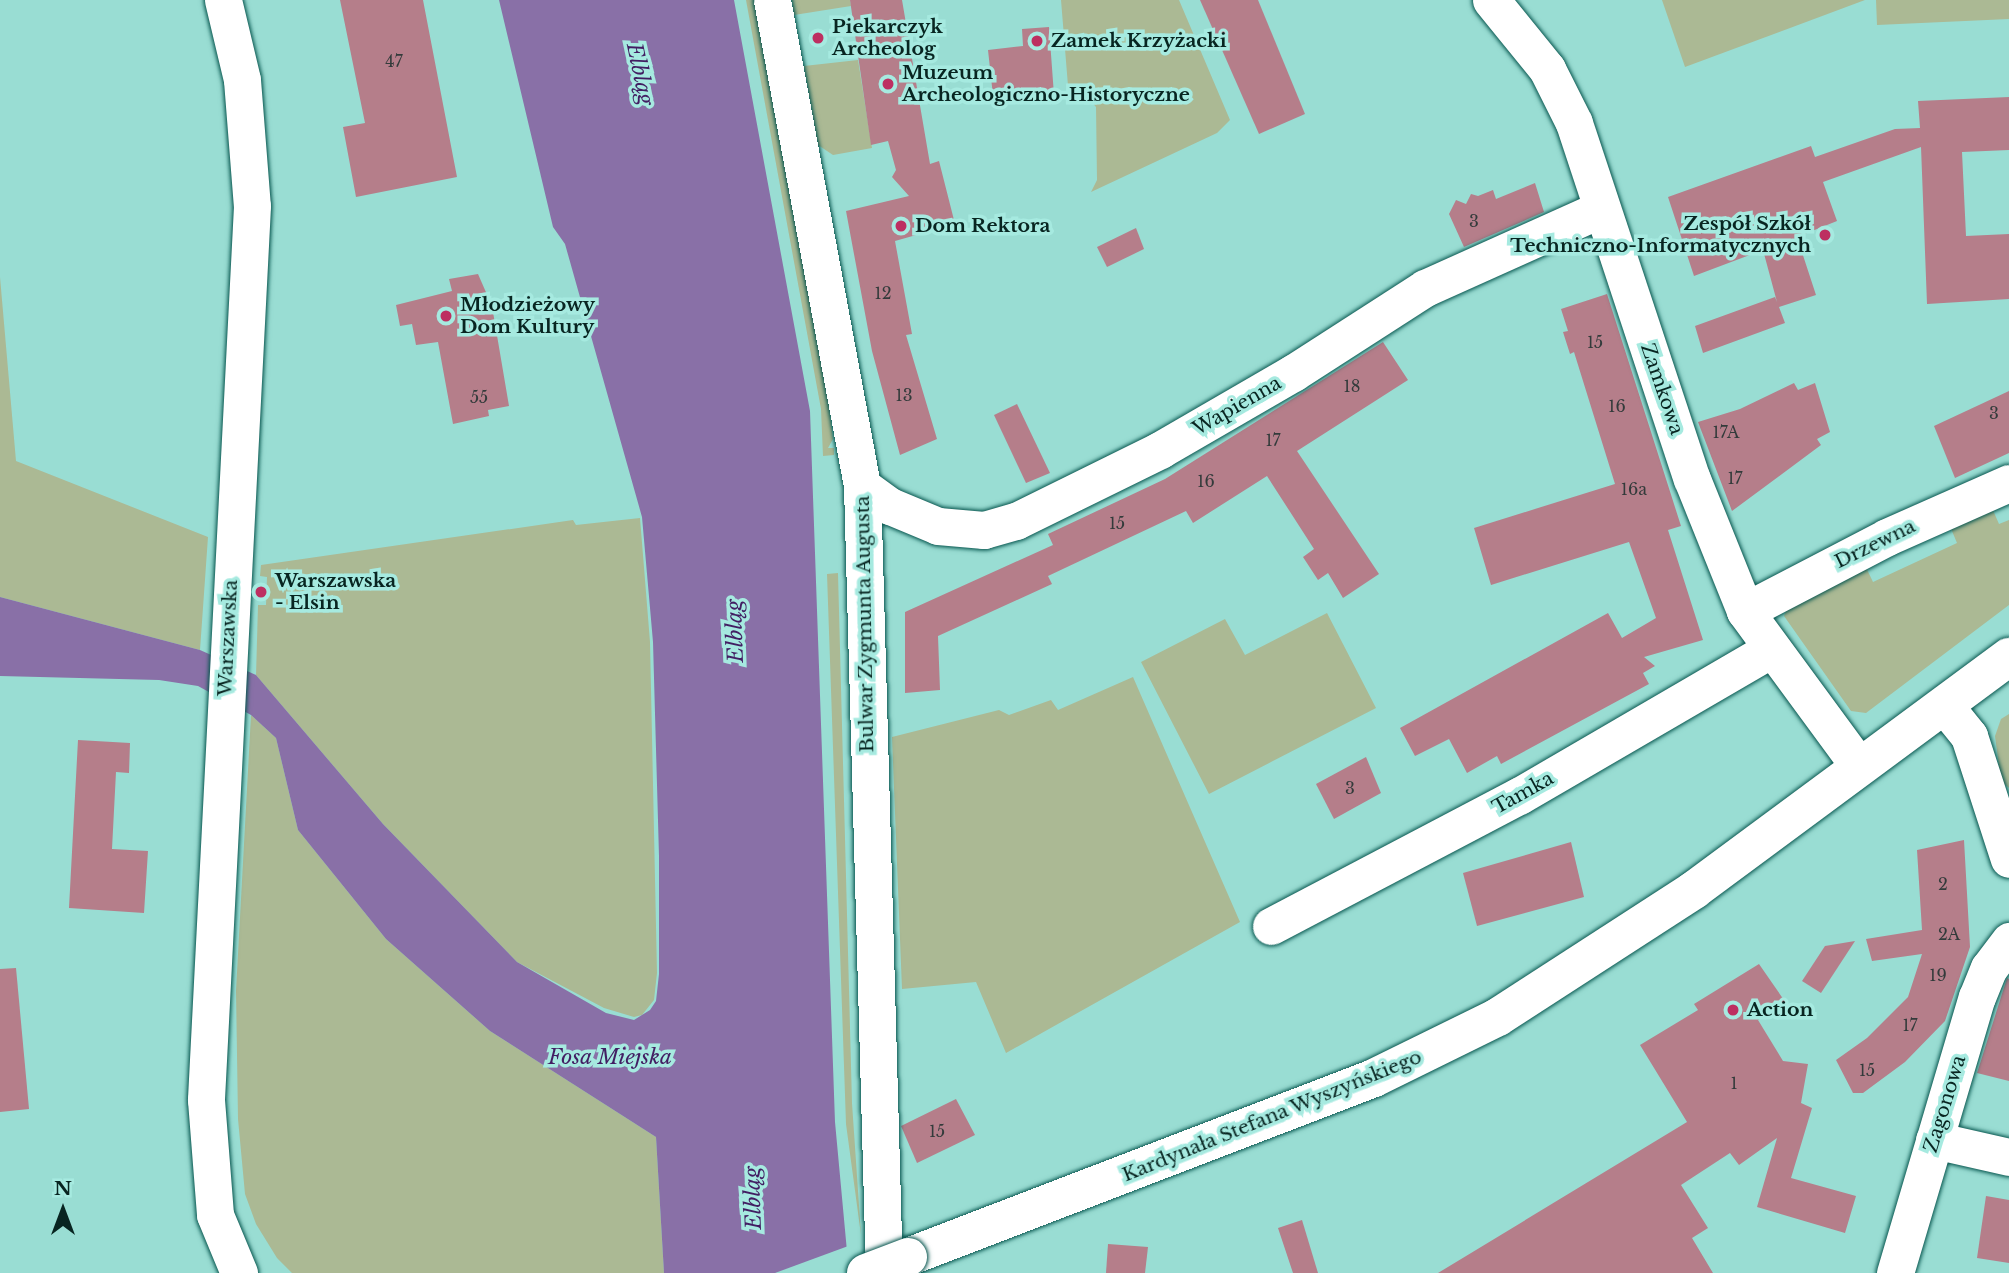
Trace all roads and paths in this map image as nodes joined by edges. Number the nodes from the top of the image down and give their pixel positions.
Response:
1 (223, 0) edge
2 (772, 0) edge
3 (1491, 0) edge
4 (1601, 209) junction
5 (2009, 483) edge
6 (862, 486) junction
7 (1745, 611) junction
8 (1770, 650) junction
9 (2009, 657) edge
10 (1944, 705) junction
11 (1859, 766) junction
12 (2009, 859) edge
13 (1271, 926) dead end
14 (2009, 941) edge
15 (1934, 1140) junction
16 (2009, 1157) edge
17 (885, 1265) edge
18 (239, 1273) edge
19 (1895, 1273) edge

1 - 18 street, Warszawska
2 - 6 street, Bulwar Zygmunta Augusta
3 - 4 street, Zamkowa
4 - 6 street, Wapienna
4 - 7 street, Zamkowa
5 - 7 street, Drzewna
6 - 17 street, Bulwar Zygmunta Augusta
7 - 8 street, Zamkowa
8 - 11 street, Zamkowa
8 - 13 street, Tamka
9 - 10 main road
10 - 11 main road, Kardynała Stefana Wyszyńskiego
10 - 12 street
11 - 17 main road, Kardynała Stefana Wyszyńskiego
14 - 15 street, Zagonowa
15 - 16 street
15 - 19 street, Zagonowa

